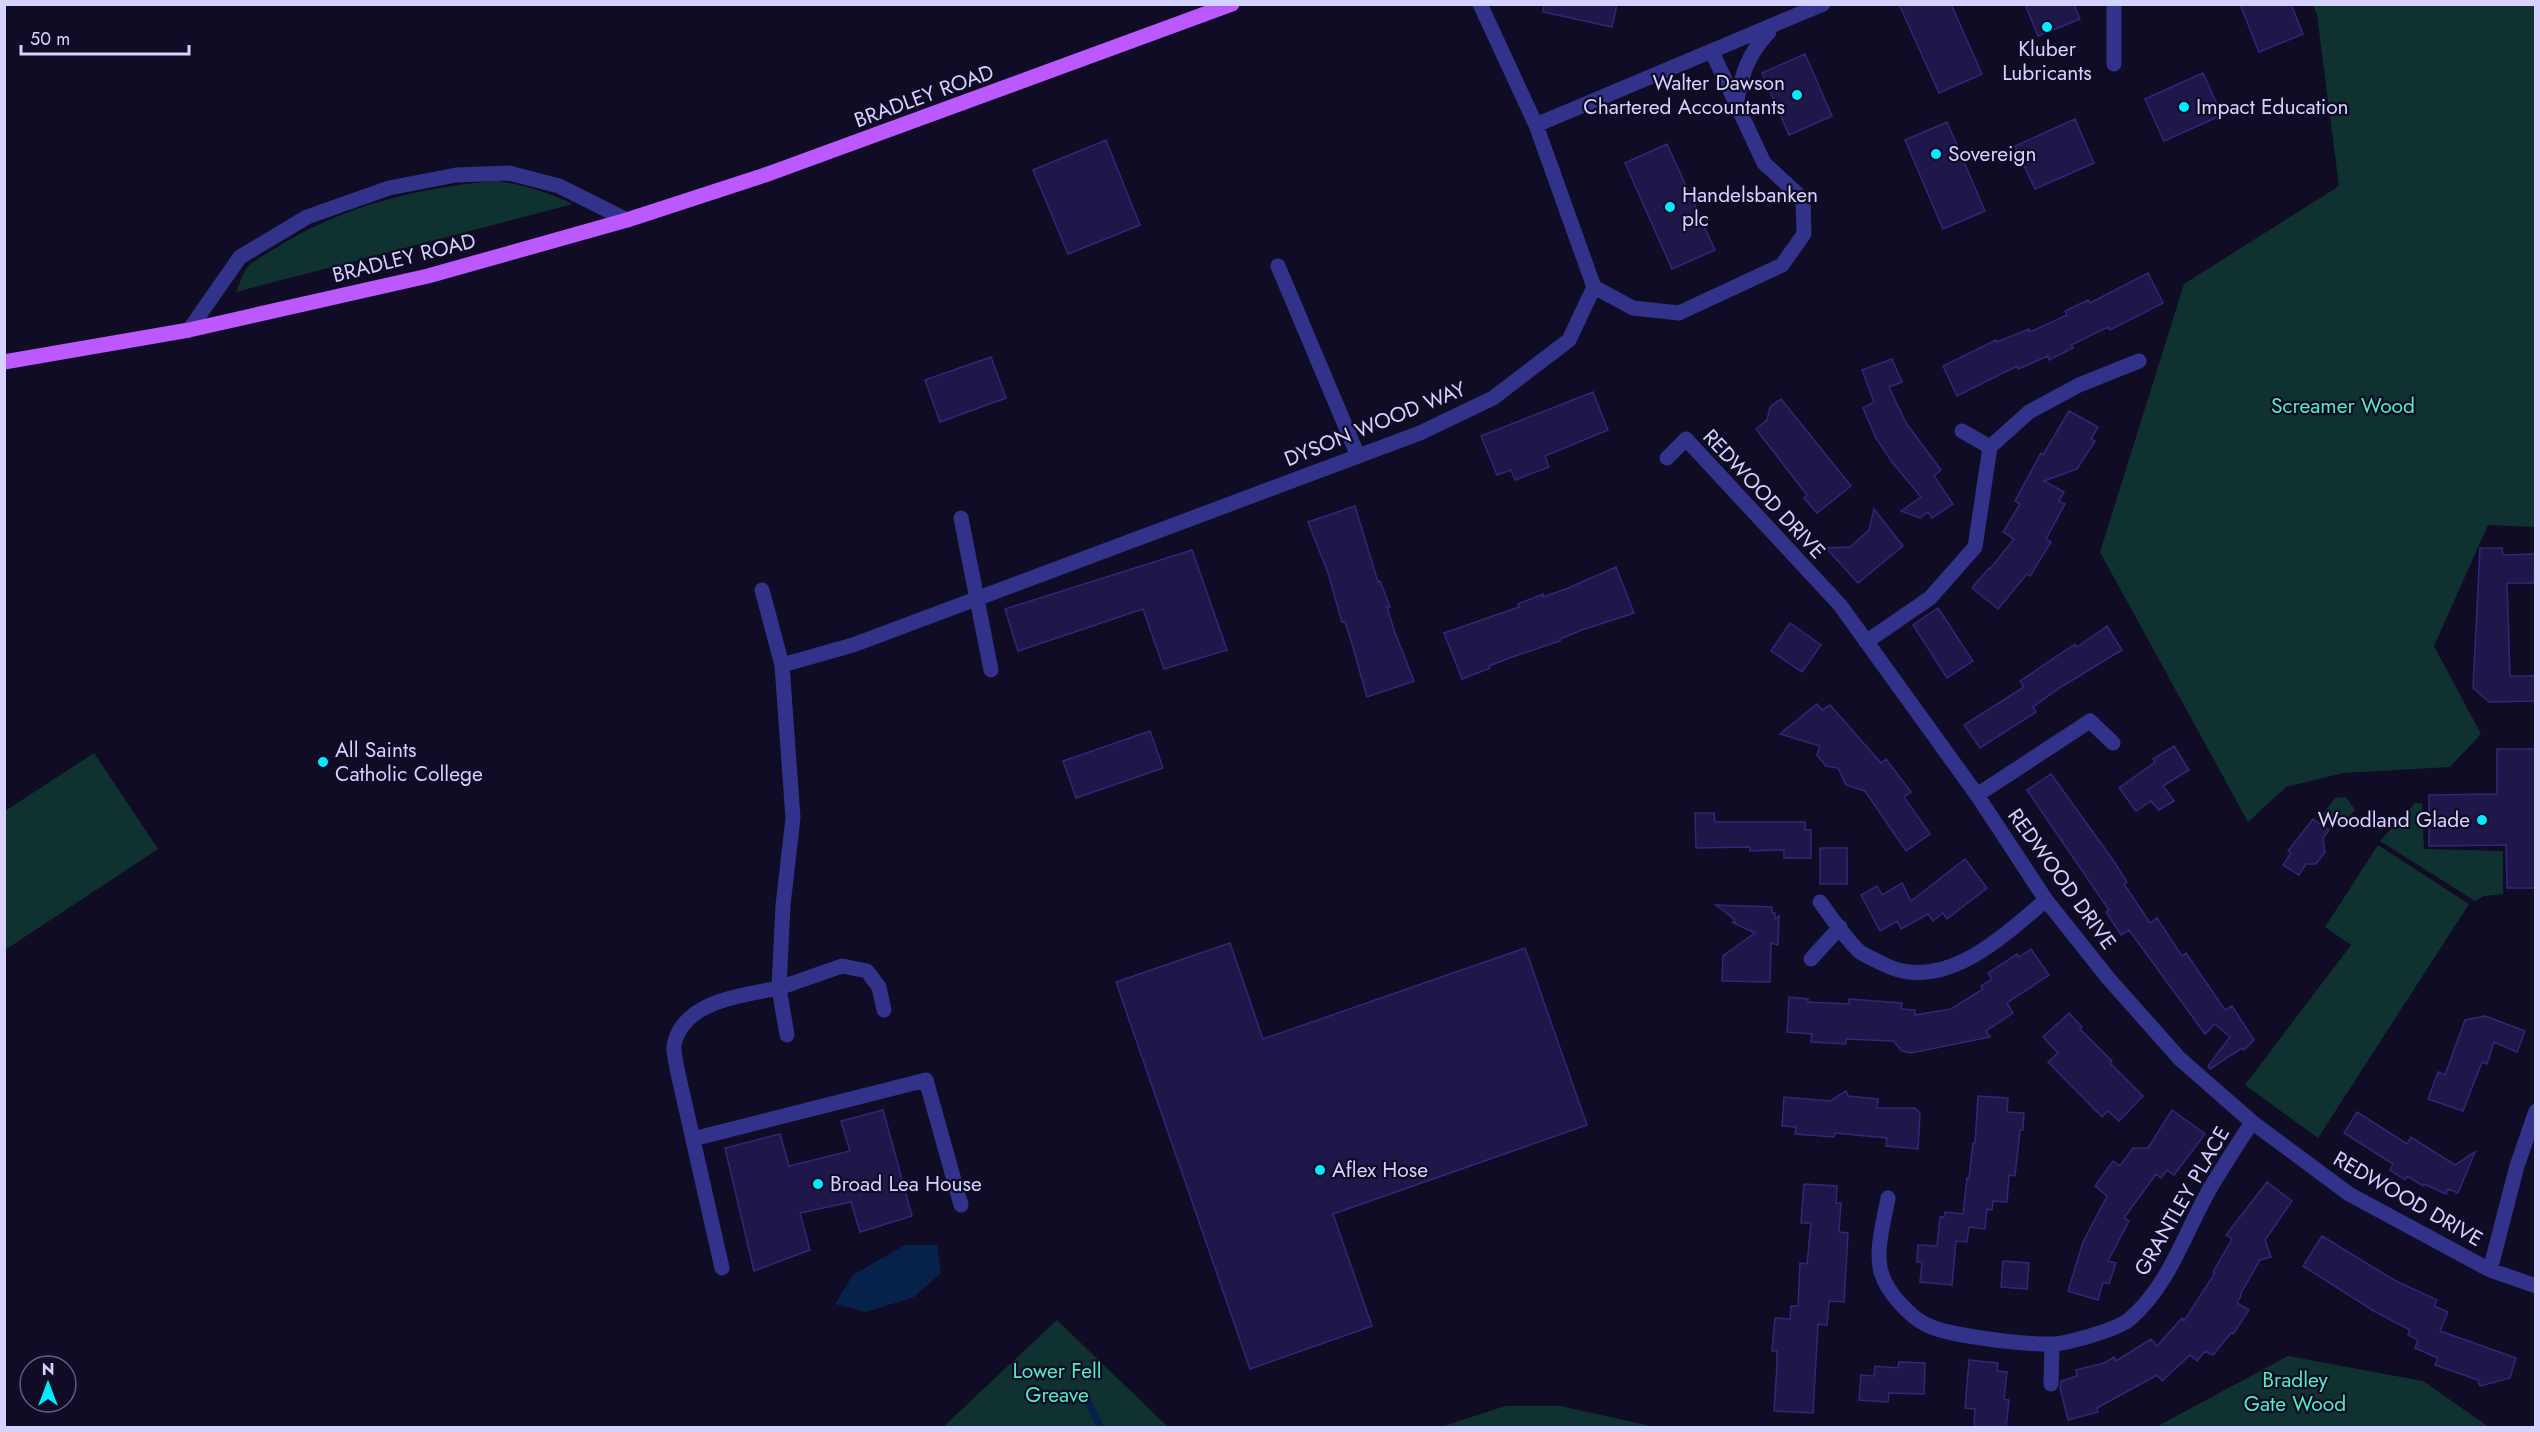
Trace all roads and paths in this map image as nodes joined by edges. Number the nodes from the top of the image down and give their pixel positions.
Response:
1 (1232, 4) edge
2 (1480, 4) edge
3 (1823, 4) edge
4 (2114, 4) edge
5 (1775, 25) junction
6 (1712, 52) junction
7 (2114, 64) dead end
8 (1736, 105) junction
9 (1536, 125) junction
10 (627, 220) junction
11 (1278, 266) dead end
12 (1594, 287) junction
13 (189, 330) junction
14 (4, 362) edge
15 (2139, 362) dead end
16 (1962, 431) dead end
17 (1990, 447) junction
18 (1358, 456) junction
19 (1667, 458) dead end
20 (961, 518) dead end
21 (762, 590) dead end
22 (977, 599) junction
23 (1866, 642) junction
24 (782, 665) junction
25 (991, 670) dead end
26 (2114, 742) dead end
27 (1977, 795) junction
28 (2046, 900) junction
29 (1820, 902) dead end
30 (1840, 927) junction
31 (1811, 959) dead end
32 (779, 988) junction
33 (884, 1010) dead end
34 (787, 1035) dead end
35 (2535, 1111) edge
36 (2252, 1122) junction
37 (693, 1139) junction
38 (1888, 1198) dead end
39 (961, 1205) dead end
40 (722, 1268) dead end
41 (2490, 1270) junction
42 (2535, 1286) edge
43 (2052, 1344) junction
44 (2051, 1384) dead end

1 - 10 main road, BRADLEY ROAD
2 - 9 street
3 - 5 street
4 - 7 street
5 - 6 street
5 - 8 street
6 - 8 street
6 - 9 street
8 - 12 street
9 - 12 street
10 - 13 main road, BRADLEY ROAD
10 - 13 street
11 - 18 street
12 - 18 street, DYSON WOOD WAY
13 - 14 main road, BRADLEY ROAD
15 - 17 street
16 - 17 street
17 - 23 street
18 - 22 street, DYSON WOOD WAY
19 - 23 street, REDWOOD DRIVE
20 - 22 street
21 - 24 street
22 - 24 street, DYSON WOOD WAY
22 - 25 street
23 - 27 street, REDWOOD DRIVE
24 - 32 street
26 - 27 street
27 - 28 street, REDWOOD DRIVE
28 - 30 street
28 - 36 street, REDWOOD DRIVE
29 - 30 street
30 - 31 street
32 - 33 street
32 - 34 street
32 - 37 street
35 - 41 street
36 - 41 street, REDWOOD DRIVE
36 - 43 street, GRANTLEY PLACE
37 - 39 street
37 - 40 street
38 - 43 street, GRANTLEY PLACE
41 - 42 street, REDWOOD DRIVE
43 - 44 street

